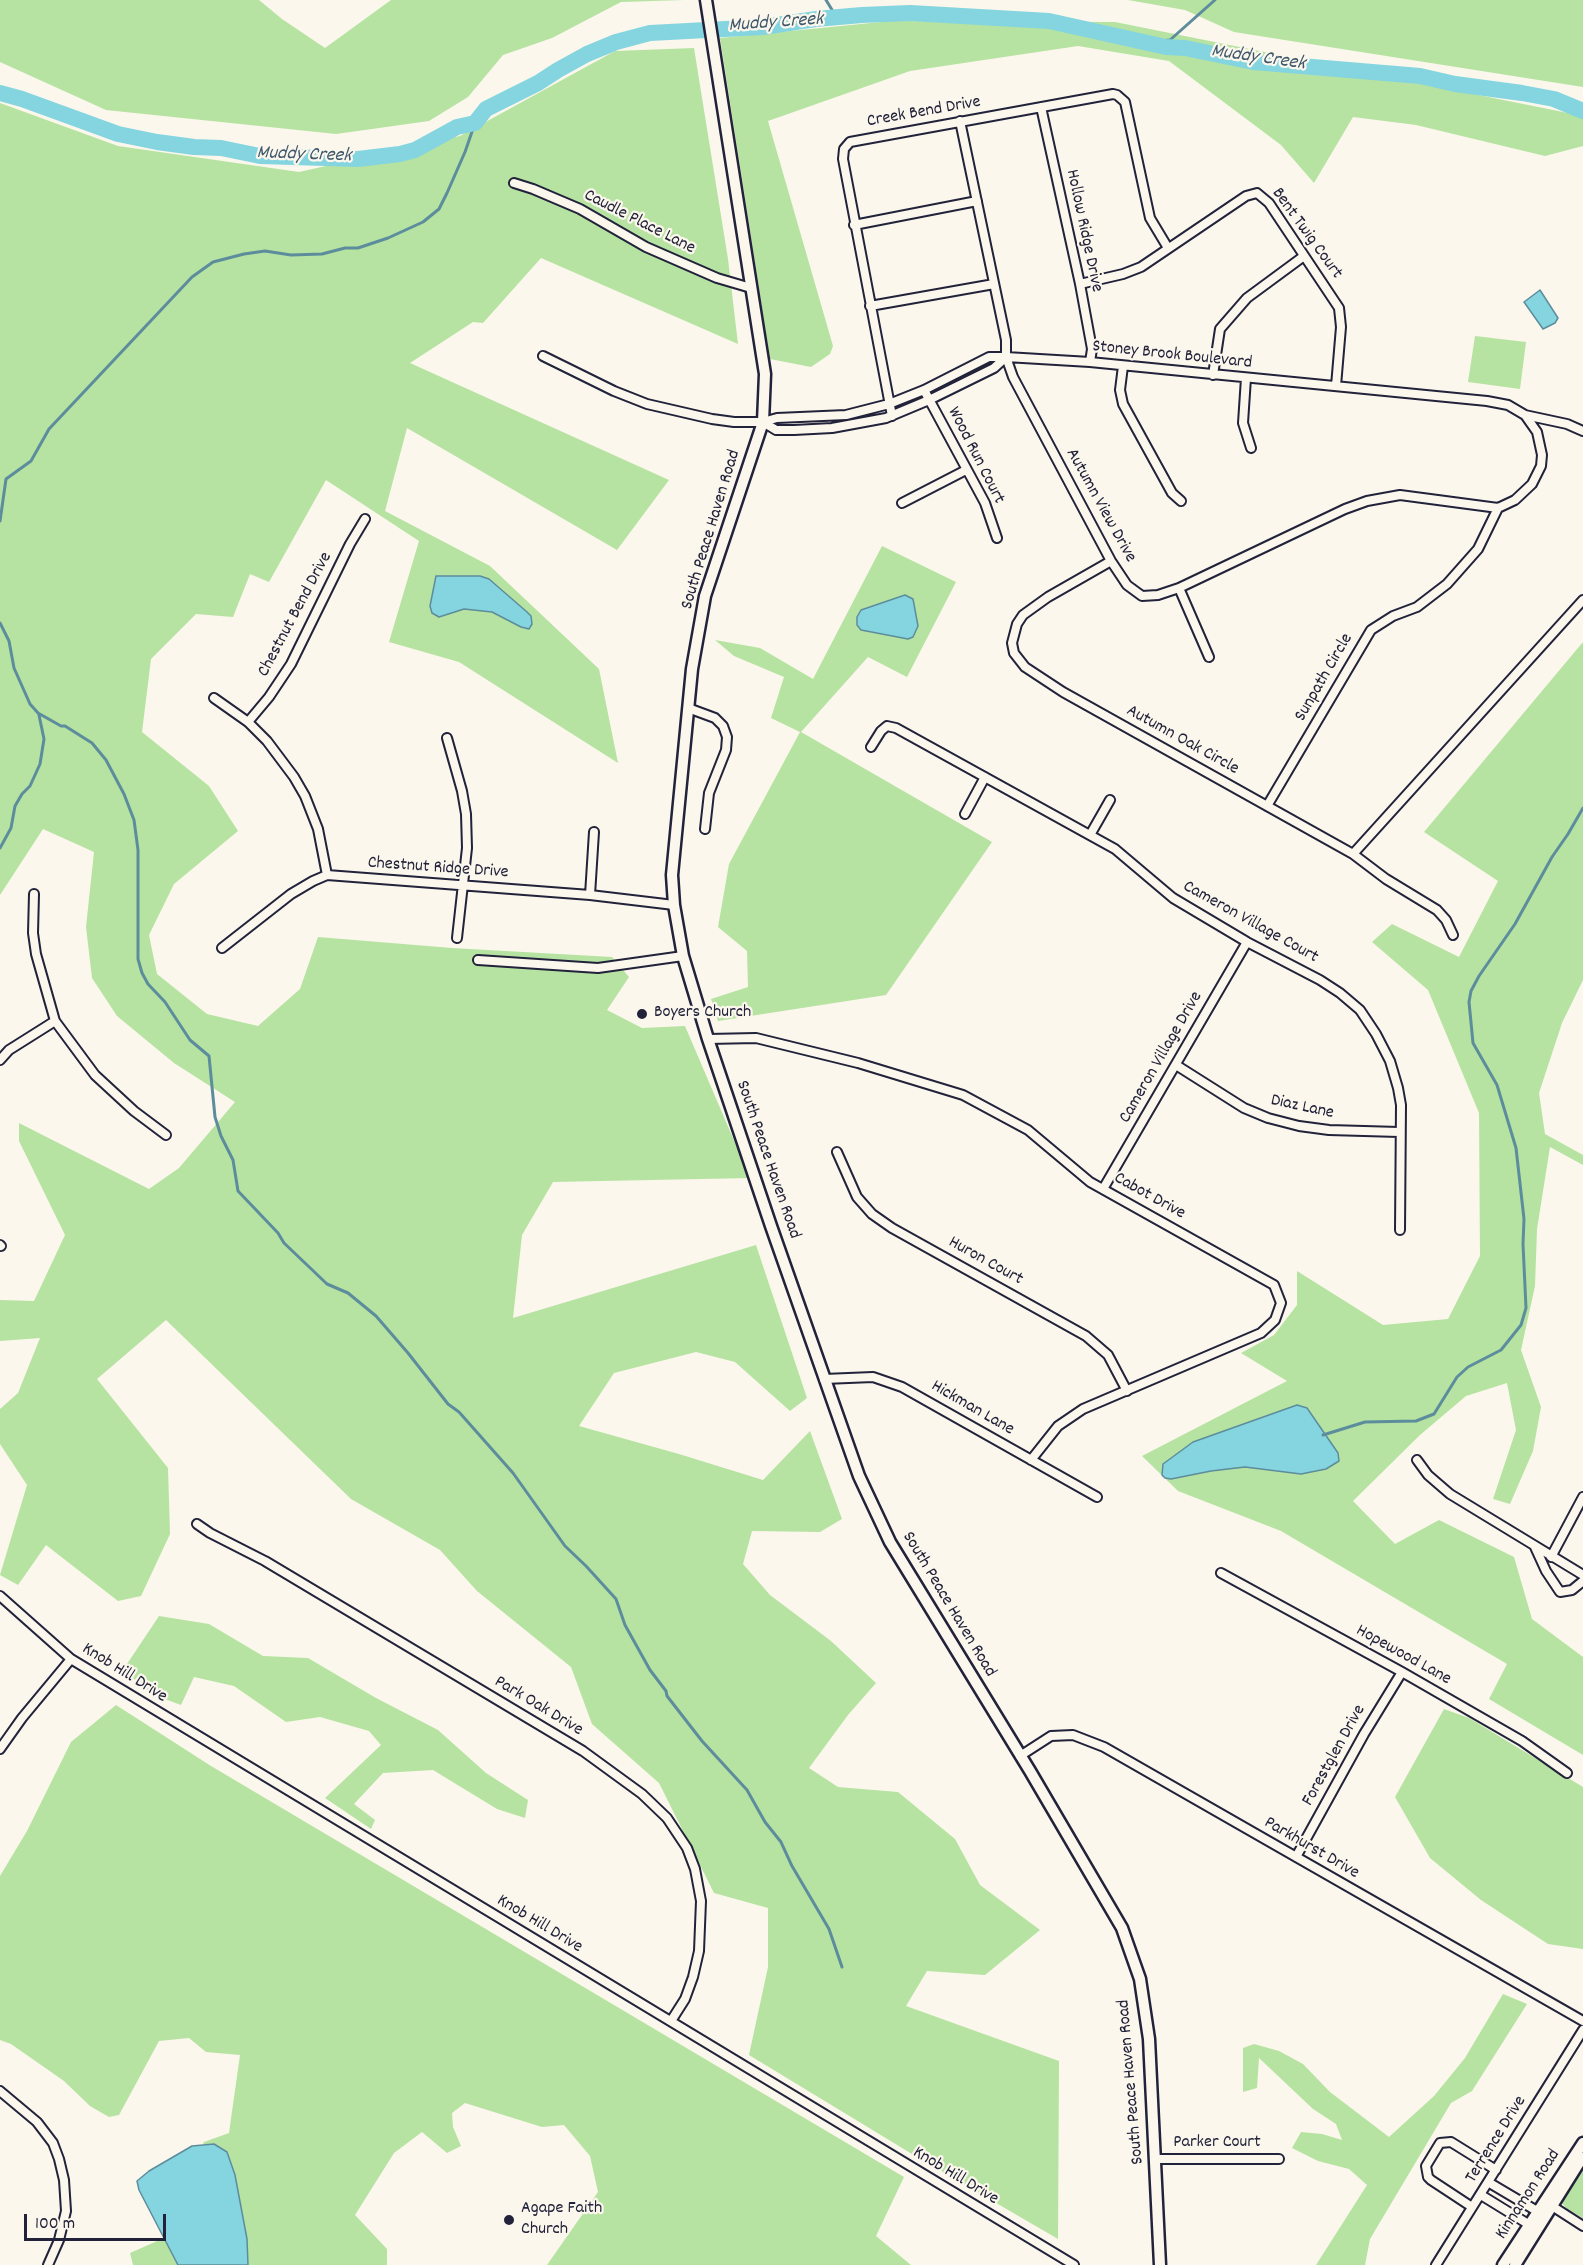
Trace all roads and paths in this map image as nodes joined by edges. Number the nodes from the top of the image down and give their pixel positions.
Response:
1 (706, 0) edge
2 (1041, 107) junction
3 (960, 121) junction
4 (514, 183) dead end
5 (977, 201) junction
6 (854, 225) junction
7 (1168, 248) junction
8 (1304, 256) junction
9 (994, 284) junction
10 (1080, 284) junction
11 (751, 288) junction
12 (870, 306) junction
13 (543, 356) dead end
14 (1006, 357) junction
15 (1090, 363) junction
16 (1123, 366) junction
17 (1213, 375) junction
18 (1245, 378) junction
19 (1336, 386) junction
20 (924, 390) junction
21 (929, 400) junction
22 (889, 404) junction
23 (1525, 415) junction
24 (892, 416) junction
25 (763, 422) junction
26 (1583, 431) edge
27 (1251, 448) dead end
28 (966, 470) junction
29 (1181, 501) dead end
30 (902, 503) dead end
31 (1498, 508) junction
32 (365, 519) dead end
33 (997, 538) dead end
34 (1111, 561) junction
35 (1179, 588) junction
36 (1583, 600) edge
37 (1209, 657) dead end
38 (214, 698) dead end
39 (688, 708) junction
40 (248, 722) junction
41 (447, 738) dead end
42 (871, 747) dead end
43 (985, 777) junction
44 (1110, 800) dead end
45 (1267, 806) junction
46 (965, 814) dead end
47 (705, 829) dead end
48 (594, 832) dead end
49 (1090, 835) junction
50 (1353, 854) junction
51 (327, 875) junction
52 (464, 886) junction
53 (34, 894) dead end
54 (590, 895) junction
55 (674, 905) junction
56 (1453, 935) dead end
57 (457, 938) dead end
58 (1247, 942) junction
59 (222, 948) dead end
60 (683, 956) junction
61 (478, 960) dead end
62 (55, 1021) junction
63 (708, 1039) junction
64 (0, 1060) edge
65 (1176, 1065) junction
66 (1399, 1132) junction
67 (166, 1135) dead end
68 (837, 1152) dead end
69 (1103, 1189) junction
70 (1400, 1230) dead end
71 (824, 1379) junction
72 (1127, 1391) junction
73 (1031, 1460) junction
74 (1417, 1460) dead end
75 (1097, 1497) dead end
76 (1583, 1497) edge
77 (198, 1524) dead end
78 (1534, 1547) junction
79 (1551, 1557) junction
80 (1221, 1573) dead end
81 (1583, 1575) edge
82 (1583, 1581) edge
83 (0, 1596) edge
84 (70, 1659) junction
85 (1402, 1672) junction
86 (0, 1749) edge
87 (1020, 1756) junction
88 (1567, 1773) dead end
89 (1296, 1857) junction
90 (671, 2021) junction
91 (1583, 2021) edge
92 (1583, 2030) edge
93 (0, 2091) edge
94 (1583, 2143) edge
95 (1583, 2156) edge
96 (1156, 2159) junction
97 (1278, 2159) dead end
98 (1496, 2170) junction
99 (1488, 2182) junction
100 (1480, 2195) junction
101 (1472, 2207) junction
102 (1545, 2211) junction
103 (1583, 2226) edge
104 (1533, 2228) junction
105 (48, 2265) edge
106 (1074, 2265) edge
107 (1160, 2265) edge
108 (1436, 2265) edge
109 (1503, 2265) edge
110 (1515, 2265) edge

1 - 11 main road, South Peace Haven Road
2 - 3 street, Creek Bend Drive
2 - 7 street, Creek Bend Drive
2 - 10 street, Hollow Ridge Drive
3 - 5 street, Autumn View Drive
3 - 6 street, Creek Bend Drive
4 - 11 street, Caudle Place Lane
5 - 6 street
5 - 9 street, Autumn View Drive
6 - 12 street, Creek Bend Drive
7 - 8 street, Bent Twig Court
7 - 10 street, Bent Twig Court
8 - 17 street
8 - 19 street, Bent Twig Court
9 - 12 street
9 - 14 street, Autumn View Drive
10 - 15 street, Hollow Ridge Drive
11 - 25 main road, South Peace Haven Road
12 - 22 street, Creek Bend Drive
13 - 25 street
14 - 15 street, Stoney Brook Boulevard
14 - 20 street, Stoney Brook Boulevard
14 - 21 street
14 - 34 street, Autumn View Drive
15 - 16 street, Stoney Brook Boulevard
16 - 17 street, Stoney Brook Boulevard
16 - 29 street
17 - 18 street, Stoney Brook Boulevard
18 - 19 street, Stoney Brook Boulevard
18 - 27 street
19 - 23 street, Stoney Brook Boulevard
20 - 21 street, Wood Run Court
20 - 22 street, Stoney Brook Boulevard
21 - 24 street
21 - 28 street, Wood Run Court
22 - 24 street, Creek Bend Drive
22 - 25 street, Stoney Brook Boulevard
23 - 26 street, Stoney Brook Boulevard
23 - 31 street
24 - 25 street
25 - 39 main road, South Peace Haven Road
28 - 30 street
28 - 33 street, Wood Run Court
31 - 35 street, Autumn View Drive
31 - 45 street, Sunpath Circle
32 - 40 street, Chestnut Bend Drive
34 - 35 street, Autumn View Drive
34 - 45 street, Autumn Oak Circle
35 - 37 street
36 - 50 street
38 - 40 street
39 - 47 street
39 - 55 main road, South Peace Haven Road
40 - 51 street
41 - 52 street
42 - 43 street, Cameron Village Court
43 - 46 street
43 - 49 street, Cameron Village Court
44 - 49 street
45 - 50 street, Autumn Oak Circle
48 - 54 street
49 - 58 street, Cameron Village Court
50 - 56 street, Autumn Oak Circle
51 - 52 street, Chestnut Ridge Drive
51 - 59 street
52 - 54 street, Chestnut Ridge Drive
52 - 57 street
53 - 62 street
54 - 55 street, Chestnut Ridge Drive
55 - 60 main road, South Peace Haven Road
58 - 65 street, Cameron Village Drive
58 - 66 street, Cameron Village Court
60 - 61 street
60 - 63 main road, South Peace Haven Road
62 - 64 street
62 - 67 street
63 - 69 street, Cabot Drive
63 - 71 main road, South Peace Haven Road
65 - 66 street, Diaz Lane
65 - 69 street, Cameron Village Drive
66 - 70 street, Cameron Village Court
68 - 72 street, Huron Court
69 - 72 street, Cabot Drive
71 - 73 street, Hickman Lane
71 - 87 main road, South Peace Haven Road
72 - 73 street, Cabot Drive
73 - 75 street, Hickman Lane
74 - 78 street
76 - 79 street
77 - 90 street, Park Oak Drive
78 - 79 street
78 - 82 street
79 - 81 street
80 - 85 street, Hopewood Lane
83 - 84 street, Knob Hill Drive
84 - 86 street
84 - 90 street, Knob Hill Drive
85 - 88 street, Hopewood Lane
85 - 89 street, Forestglen Drive
87 - 89 street, Parkhurst Drive
87 - 96 main road, South Peace Haven Road
89 - 91 street, Parkhurst Drive
90 - 106 street, Knob Hill Drive
92 - 98 street, Terrence Drive
93 - 105 street
94 - 102 main road, Kinnamon Road
95 - 102 main road, Kinnamon Road
96 - 97 street, Parker Court
96 - 107 main road, South Peace Haven Road
98 - 99 street, Terrence Drive
98 - 101 street
99 - 100 street, Terrence Drive
99 - 102 street
100 - 101 street, Terrence Drive
100 - 104 street
101 - 108 street, Terrence Drive
102 - 103 street
102 - 104 main road, Kinnamon Road
104 - 109 main road, Kinnamon Road
104 - 110 main road, Kinnamon Road

